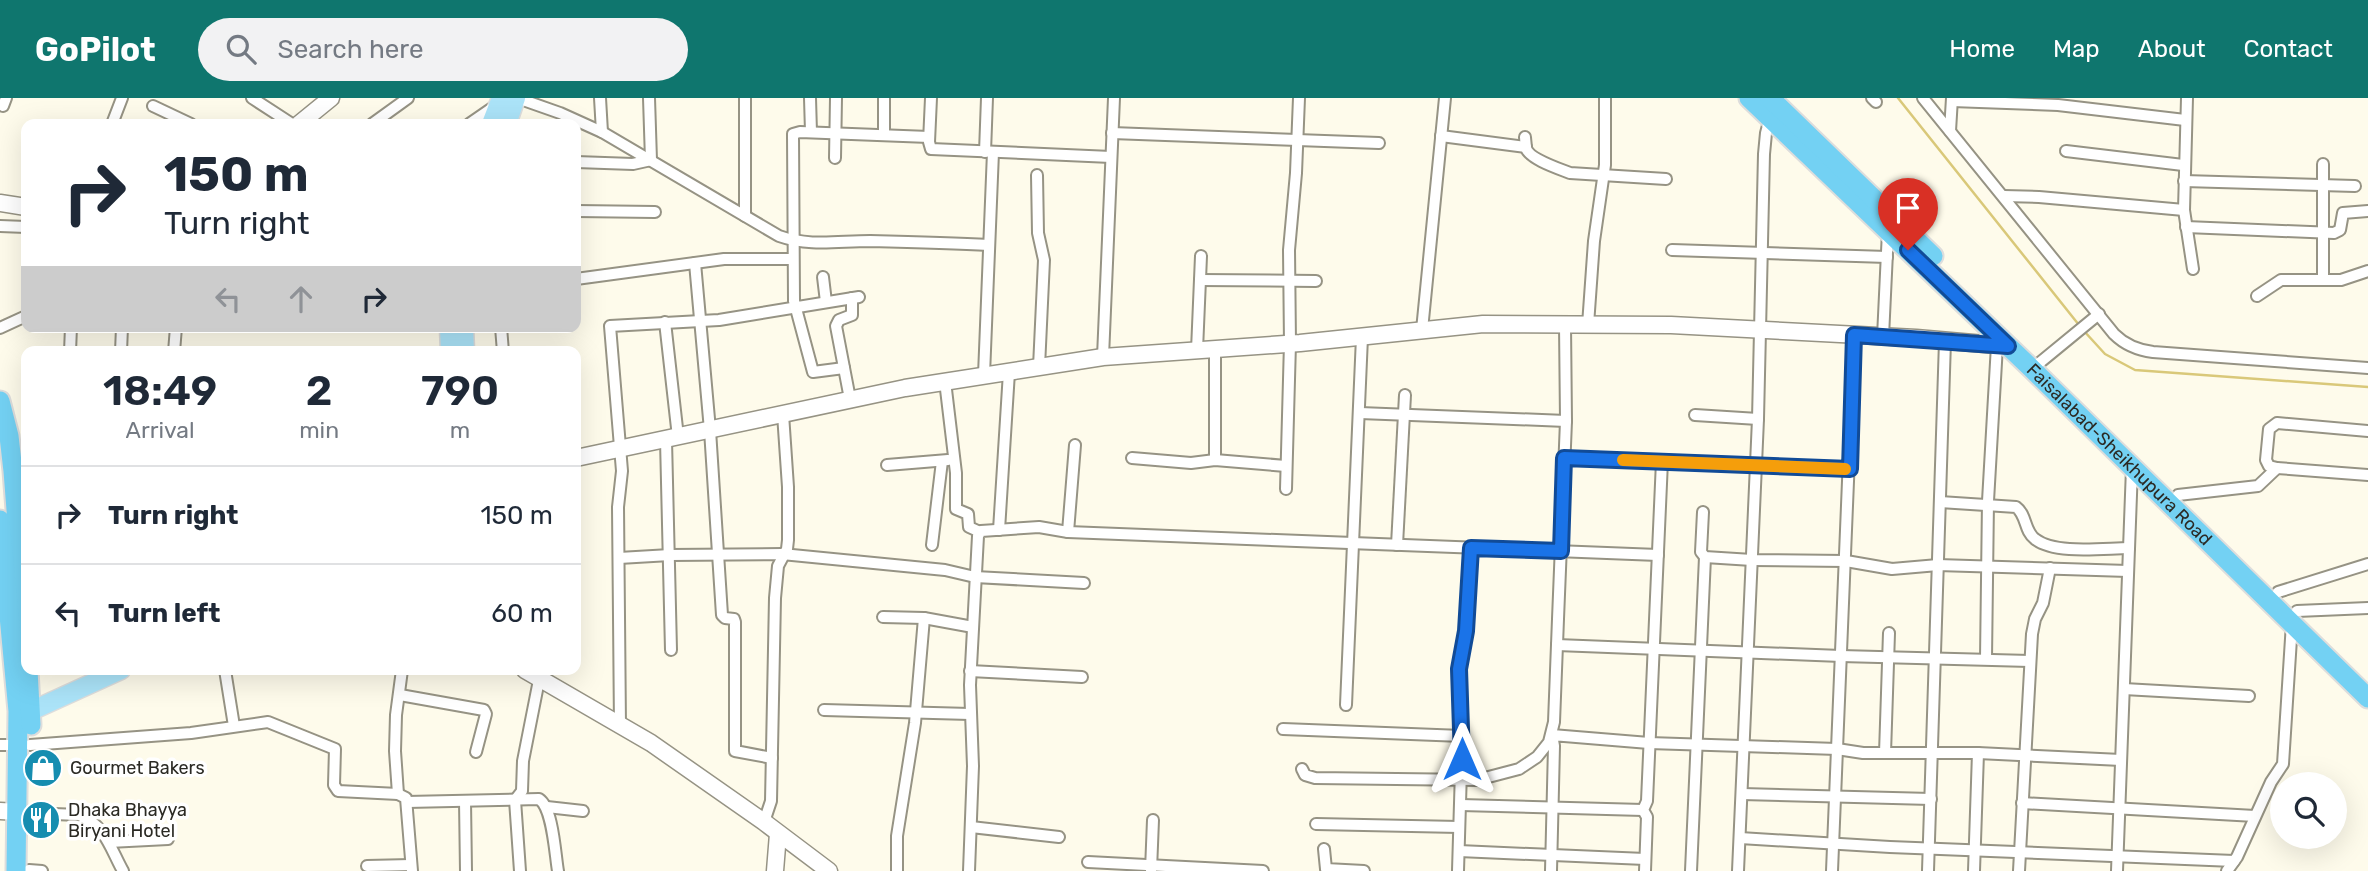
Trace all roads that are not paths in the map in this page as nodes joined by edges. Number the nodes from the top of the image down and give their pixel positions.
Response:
1 (122, 98) edge
2 (252, 98) edge
3 (331, 98) edge
4 (408, 98) edge
5 (600, 98) edge
6 (649, 98) edge
7 (745, 98) edge
8 (810, 98) edge
9 (836, 98) edge
10 (884, 98) edge
11 (931, 98) edge
12 (987, 98) edge
13 (1114, 98) edge
14 (1299, 98) edge
15 (1445, 98) edge
16 (1605, 98) edge
17 (1749, 98) edge
18 (1770, 98) edge
19 (1923, 98) edge
20 (2187, 98) edge
21 (508, 99) edge
22 (1952, 99) edge
23 (153, 106) dead end
24 (1770, 118) junction
25 (114, 119) edge
26 (180, 119) edge
27 (284, 119) edge
28 (305, 119) edge
29 (379, 119) edge
30 (477, 119) edge
31 (494, 119) edge
32 (507, 119) edge
33 (512, 119) edge
34 (573, 119) edge
35 (2185, 120) junction
36 (581, 122) edge
37 (1950, 131) junction
38 (602, 132) junction
39 (811, 132) junction
40 (835, 133) junction
41 (1112, 133) junction
42 (884, 135) junction
43 (1441, 136) junction
44 (929, 137) junction
45 (1297, 140) junction
46 (1379, 144) dead end
47 (2066, 151) dead end
48 (989, 152) junction
49 (1111, 157) junction
50 (835, 158) dead end
51 (651, 160) junction
52 (581, 162) edge
53 (2323, 164) dead end
54 (2183, 165) junction
55 (1037, 175) dead end
56 (1604, 176) junction
57 (1666, 179) dead end
58 (2184, 181) junction
59 (2323, 185) junction
60 (2355, 186) dead end
61 (2004, 196) junction
62 (0, 203) edge
63 (21, 206) edge
64 (2184, 210) junction
65 (581, 211) edge
66 (2368, 211) edge
67 (655, 212) dead end
68 (745, 216) junction
69 (0, 226) edge
70 (21, 227) edge
71 (2186, 227) junction
72 (1888, 231) junction
73 (2324, 233) junction
74 (792, 241) junction
75 (989, 245) junction
76 (1672, 250) dead end
77 (1762, 252) junction
78 (1201, 256) dead end
79 (1886, 257) junction
80 (793, 259) junction
81 (695, 262) junction
82 (2193, 268) dead end
83 (2368, 271) edge
84 (823, 277) dead end
85 (581, 278) edge
86 (1200, 280) junction
87 (1288, 280) junction
88 (2323, 280) junction
89 (1316, 281) dead end
90 (2257, 296) dead end
91 (826, 302) junction
92 (794, 308) junction
93 (21, 318) edge
94 (2095, 318) junction
95 (700, 321) junction
96 (665, 322) junction
97 (1565, 325) junction
98 (1588, 325) junction
99 (0, 328) edge
100 (1761, 329) junction
101 (1422, 330) junction
102 (1854, 335) junction
103 (1362, 337) junction
104 (1883, 337) junction
105 (1945, 341) junction
106 (1290, 343) junction
107 (2003, 346) junction
108 (1215, 349) junction
109 (1197, 351) junction
110 (1103, 358) junction
111 (2037, 365) junction
112 (1039, 367) junction
113 (844, 368) junction
114 (2368, 368) edge
115 (1009, 372) junction
116 (985, 376) junction
117 (945, 381) junction
118 (1405, 396) dead end
119 (850, 400) junction
120 (0, 401) edge
121 (1360, 413) junction
122 (783, 414) junction
123 (1404, 415) junction
124 (1695, 415) dead end
125 (1758, 419) junction
126 (1566, 421) junction
127 (710, 430) junction
128 (2368, 431) edge
129 (672, 438) junction
130 (1075, 445) dead end
131 (620, 450) junction
132 (581, 457) edge
133 (1132, 458) dead end
134 (1564, 458) junction
135 (955, 460) junction
136 (1215, 460) junction
137 (942, 461) junction
138 (1662, 461) junction
139 (887, 465) dead end
140 (1286, 466) junction
141 (1756, 466) junction
142 (2132, 468) junction
143 (2277, 468) junction
144 (1850, 469) junction
145 (20, 472) edge
146 (2368, 475) edge
147 (1286, 489) dead end
148 (2178, 495) junction
149 (1940, 502) junction
150 (1988, 504) junction
151 (1703, 512) dead end
152 (0, 520) edge
153 (999, 530) junction
154 (980, 532) junction
155 (1068, 532) junction
156 (1354, 543) junction
157 (932, 545) dead end
158 (1397, 545) junction
159 (1471, 548) junction
160 (2129, 548) junction
161 (1561, 551) junction
162 (718, 554) junction
163 (670, 555) junction
164 (782, 555) junction
165 (1658, 555) junction
166 (1705, 557) junction
167 (619, 558) junction
168 (1752, 560) junction
169 (1846, 561) junction
170 (2368, 564) edge
171 (1938, 565) junction
172 (1986, 566) junction
173 (2050, 568) junction
174 (2128, 571) junction
175 (13, 576) junction
176 (975, 577) junction
177 (1084, 583) dead end
178 (2278, 592) junction
179 (2368, 608) edge
180 (21, 614) edge
181 (883, 617) dead end
182 (2294, 617) junction
183 (924, 618) junction
184 (972, 627) junction
185 (1889, 633) dead end
186 (1557, 645) junction
187 (1653, 648) junction
188 (671, 650) dead end
189 (1702, 650) junction
190 (1748, 651) junction
191 (1841, 656) junction
192 (1889, 657) junction
193 (1936, 659) junction
194 (1986, 659) junction
195 (2030, 660) junction
196 (971, 671) junction
197 (28, 675) edge
198 (110, 675) edge
199 (226, 675) edge
200 (402, 675) edge
201 (532, 675) edge
202 (1082, 677) dead end
203 (539, 680) junction
204 (2368, 680) edge
205 (2124, 689) junction
206 (400, 695) junction
207 (2249, 695) dead end
208 (2368, 698) edge
209 (1346, 705) dead end
210 (824, 710) dead end
211 (31, 711) junction
212 (915, 712) junction
213 (970, 714) junction
214 (234, 726) junction
215 (620, 726) junction
216 (1283, 729) dead end
217 (1552, 735) junction
218 (1462, 736) junction
219 (1649, 743) junction
220 (16, 745) edge
221 (1697, 745) junction
222 (1744, 746) junction
223 (1837, 748) junction
224 (476, 752) dead end
225 (1885, 753) junction
226 (1932, 753) junction
227 (1978, 753) junction
228 (2025, 756) junction
229 (772, 758) junction
230 (2121, 760) junction
231 (1302, 769) dead end
232 (1462, 782) junction
233 (398, 794) junction
234 (1742, 794) junction
235 (1835, 797) junction
236 (1931, 799) junction
237 (515, 800) junction
238 (465, 801) junction
239 (407, 802) junction
240 (2022, 803) junction
241 (1461, 805) junction
242 (547, 807) junction
243 (1552, 807) junction
244 (2119, 808) junction
245 (1643, 810) junction
246 (583, 811) dead end
247 (16, 812) edge
248 (2255, 816) junction
249 (1153, 821) dead end
250 (764, 822) junction
251 (1316, 824) dead end
252 (971, 827) junction
253 (1459, 827) junction
254 (778, 834) junction
255 (1059, 837) dead end
256 (1740, 838) junction
257 (169, 839) dead end
258 (109, 842) junction
259 (1833, 844) junction
260 (1929, 848) junction
261 (1324, 849) dead end
262 (1975, 850) junction
263 (1458, 851) junction
264 (2020, 852) junction
265 (1551, 854) junction
266 (2117, 855) junction
267 (1645, 859) junction
268 (1087, 862) dead end
269 (367, 866) dead end
270 (2231, 866) edge
271 (411, 868) edge
272 (1151, 868) edge
273 (16, 871) edge
274 (29, 871) edge
275 (42, 871) edge
276 (123, 871) edge
277 (466, 871) edge
278 (520, 871) edge
279 (558, 871) edge
280 (775, 871) edge
281 (827, 871) edge
282 (897, 871) edge
283 (969, 871) edge
284 (1263, 871) edge
285 (1364, 871) edge
286 (1458, 871) edge
287 (1550, 871) edge
288 (1645, 871) edge
289 (1691, 871) edge
290 (1738, 871) edge
291 (1832, 871) edge
292 (1928, 871) edge
293 (1974, 871) edge
294 (2019, 871) edge
295 (2117, 871) edge

1 - 25 street
2 - 27 street
3 - 28 street
4 - 29 street
5 - 38 street
6 - 51 street
7 - 68 street
8 - 39 street
9 - 40 street
10 - 42 street
11 - 44 street
12 - 48 street
13 - 41 street
14 - 45 street
15 - 43 street
16 - 56 street
17 - 24 highway, Faisalabad-Sheikhupura Road
18 - 111 highway, Faisalabad-Sheikhupura Road
19 - 37 street
20 - 35 street
21 - 30 street
21 - 31 main road
21 - 32 main road
21 - 33 street
21 - 34 street
22 - 35 street
22 - 37 street
23 - 26 street
24 - 72 highway, Faisalabad-Sheikhupura Road
24 - 77 street
35 - 54 street
36 - 38 street
37 - 61 street
38 - 51 street
39 - 40 street
39 - 74 street
40 - 42 street
40 - 50 street
41 - 45 street
41 - 49 street
42 - 44 street
43 - 56 street
43 - 101 street
44 - 48 street
45 - 46 street
45 - 87 street
47 - 54 street
48 - 49 street
48 - 75 street
49 - 110 street
51 - 52 street
51 - 68 street
53 - 59 street
54 - 58 street
55 - 112 street
56 - 57 street
56 - 98 street
58 - 59 street
58 - 64 street
59 - 60 street
59 - 73 street
61 - 64 street
61 - 94 street
62 - 63 street
64 - 71 street
65 - 67 street
66 - 73 street
68 - 74 street
69 - 70 street
71 - 73 street
71 - 82 street
72 - 79 street
72 - 107 highway, Faisalabad-Sheikhupura Road
73 - 88 street
74 - 75 street
74 - 80 street
75 - 116 street
76 - 77 street
77 - 79 street
77 - 100 street
78 - 86 street
79 - 104 street
80 - 81 street
80 - 92 street
81 - 85 street
81 - 95 street
83 - 88 street
84 - 91 street
86 - 87 street
86 - 109 street
87 - 89 street
87 - 106 street
88 - 90 street
91 - 92 street
91 - 113 street
92 - 95 street
92 - 113 street
93 - 99 street
94 - 111 street
94 - 114 street
95 - 96 street
95 - 127 street
96 - 129 street
96 - 131 street
97 - 98 street
97 - 101 street
97 - 126 street
98 - 100 street
100 - 102 street
100 - 125 street
101 - 103 street
102 - 104 street
102 - 144 street
103 - 106 street
103 - 121 street
104 - 105 street
105 - 107 street
105 - 149 street
106 - 108 street
106 - 140 street
107 - 111 highway, Faisalabad-Sheikhupura Road
107 - 150 street
108 - 109 street
108 - 136 street
109 - 110 street
110 - 112 street
111 - 142 highway, Faisalabad-Sheikhupura Road
111 - 148 highway, Faisalabad-Sheikhupura Road
112 - 115 street
113 - 119 street
115 - 116 street
115 - 153 street
116 - 117 street
117 - 119 street
117 - 135 street
118 - 123 street
119 - 122 street
120 - 145 highway
121 - 123 street
121 - 156 street
122 - 127 street
122 - 164 street
123 - 126 street
123 - 158 street
124 - 125 street
125 - 141 street
126 - 134 street
127 - 129 street
127 - 162 street
128 - 143 street
129 - 131 street
129 - 163 street
130 - 155 street
131 - 132 street
131 - 167 street
133 - 136 street
134 - 138 street
134 - 161 street
135 - 137 street
135 - 154 street
136 - 140 street
137 - 139 street
137 - 157 street
138 - 141 street
138 - 165 street
140 - 147 street
141 - 144 street
141 - 168 street
142 - 160 street
142 - 182 highway, Faisalabad-Sheikhupura Road
143 - 146 street
143 - 148 street
144 - 169 street
145 - 175 highway
148 - 178 highway, Faisalabad-Sheikhupura Road
149 - 150 street
149 - 171 street
150 - 160 street
150 - 172 street
151 - 166 street
152 - 175 highway
153 - 154 street
153 - 155 street
154 - 176 street
155 - 156 street
156 - 158 street
156 - 209 street
158 - 159 street
159 - 161 street
159 - 218 street
160 - 174 street
161 - 165 street
161 - 186 street
162 - 163 street
162 - 164 street
162 - 229 street
163 - 167 street
163 - 188 street
164 - 176 street
164 - 229 street
165 - 187 street
166 - 168 street
166 - 189 street
167 - 215 street
168 - 169 street
168 - 190 street
169 - 171 street
169 - 191 street
170 - 178 street
171 - 172 street
171 - 193 street
172 - 173 street
172 - 194 street
173 - 174 street
173 - 195 street
174 - 205 street
175 - 180 highway
175 - 220 highway
176 - 177 street
176 - 184 street
178 - 182 highway, Faisalabad-Sheikhupura Road
179 - 182 street
181 - 183 street
182 - 204 highway, Faisalabad-Sheikhupura Road
182 - 208 highway, Faisalabad-Sheikhupura Road
182 - 248 street
183 - 184 street
183 - 212 street
184 - 196 street
185 - 192 street
186 - 187 street
186 - 217 street
187 - 189 street
187 - 219 street
189 - 190 street
189 - 221 street
190 - 191 street
190 - 222 street
191 - 192 street
191 - 223 street
192 - 193 street
192 - 225 street
193 - 194 street
193 - 226 street
194 - 195 street
195 - 228 street
196 - 202 street
196 - 213 street
197 - 211 highway
198 - 211 main road
199 - 214 street
200 - 206 street
201 - 203 street
203 - 215 street
203 - 237 street
205 - 207 street
205 - 230 street
206 - 224 street
206 - 233 street
210 - 212 street
211 - 220 highway
212 - 213 street
212 - 282 street
213 - 252 street
214 - 220 street
214 - 233 street
215 - 250 street
216 - 218 street
217 - 219 street
217 - 232 street
217 - 243 street
218 - 232 street
219 - 221 street
219 - 245 street
220 - 247 highway
221 - 222 street
221 - 289 street
222 - 223 street
222 - 234 street
223 - 225 street
223 - 235 street
225 - 226 street
226 - 227 street
226 - 236 street
227 - 228 street
227 - 262 street
228 - 230 street
228 - 240 street
229 - 250 street
230 - 244 street
231 - 232 street
232 - 241 street
233 - 239 street
234 - 235 street
234 - 256 street
235 - 236 street
235 - 259 street
236 - 260 street
237 - 238 street
237 - 242 street
237 - 278 street
238 - 239 street
238 - 277 street
239 - 271 street
240 - 244 street
240 - 264 street
241 - 243 street
241 - 253 street
242 - 246 street
242 - 279 street
243 - 245 street
243 - 265 street
244 - 248 street
244 - 266 street
245 - 267 street
247 - 258 street
247 - 273 highway
247 - 274 highway
248 - 270 street
249 - 272 street
250 - 254 street
251 - 253 street
252 - 255 street
252 - 283 street
253 - 263 street
254 - 280 street
254 - 281 street
256 - 259 street
256 - 290 street
257 - 258 street
258 - 276 street
259 - 260 street
259 - 291 street
260 - 262 street
260 - 292 street
261 - 285 street
262 - 264 street
262 - 293 street
263 - 265 street
263 - 286 street
264 - 266 street
264 - 294 street
265 - 267 street
265 - 287 street
266 - 270 street
266 - 295 street
267 - 288 street
268 - 272 street
269 - 271 street
272 - 284 street
274 - 275 street

